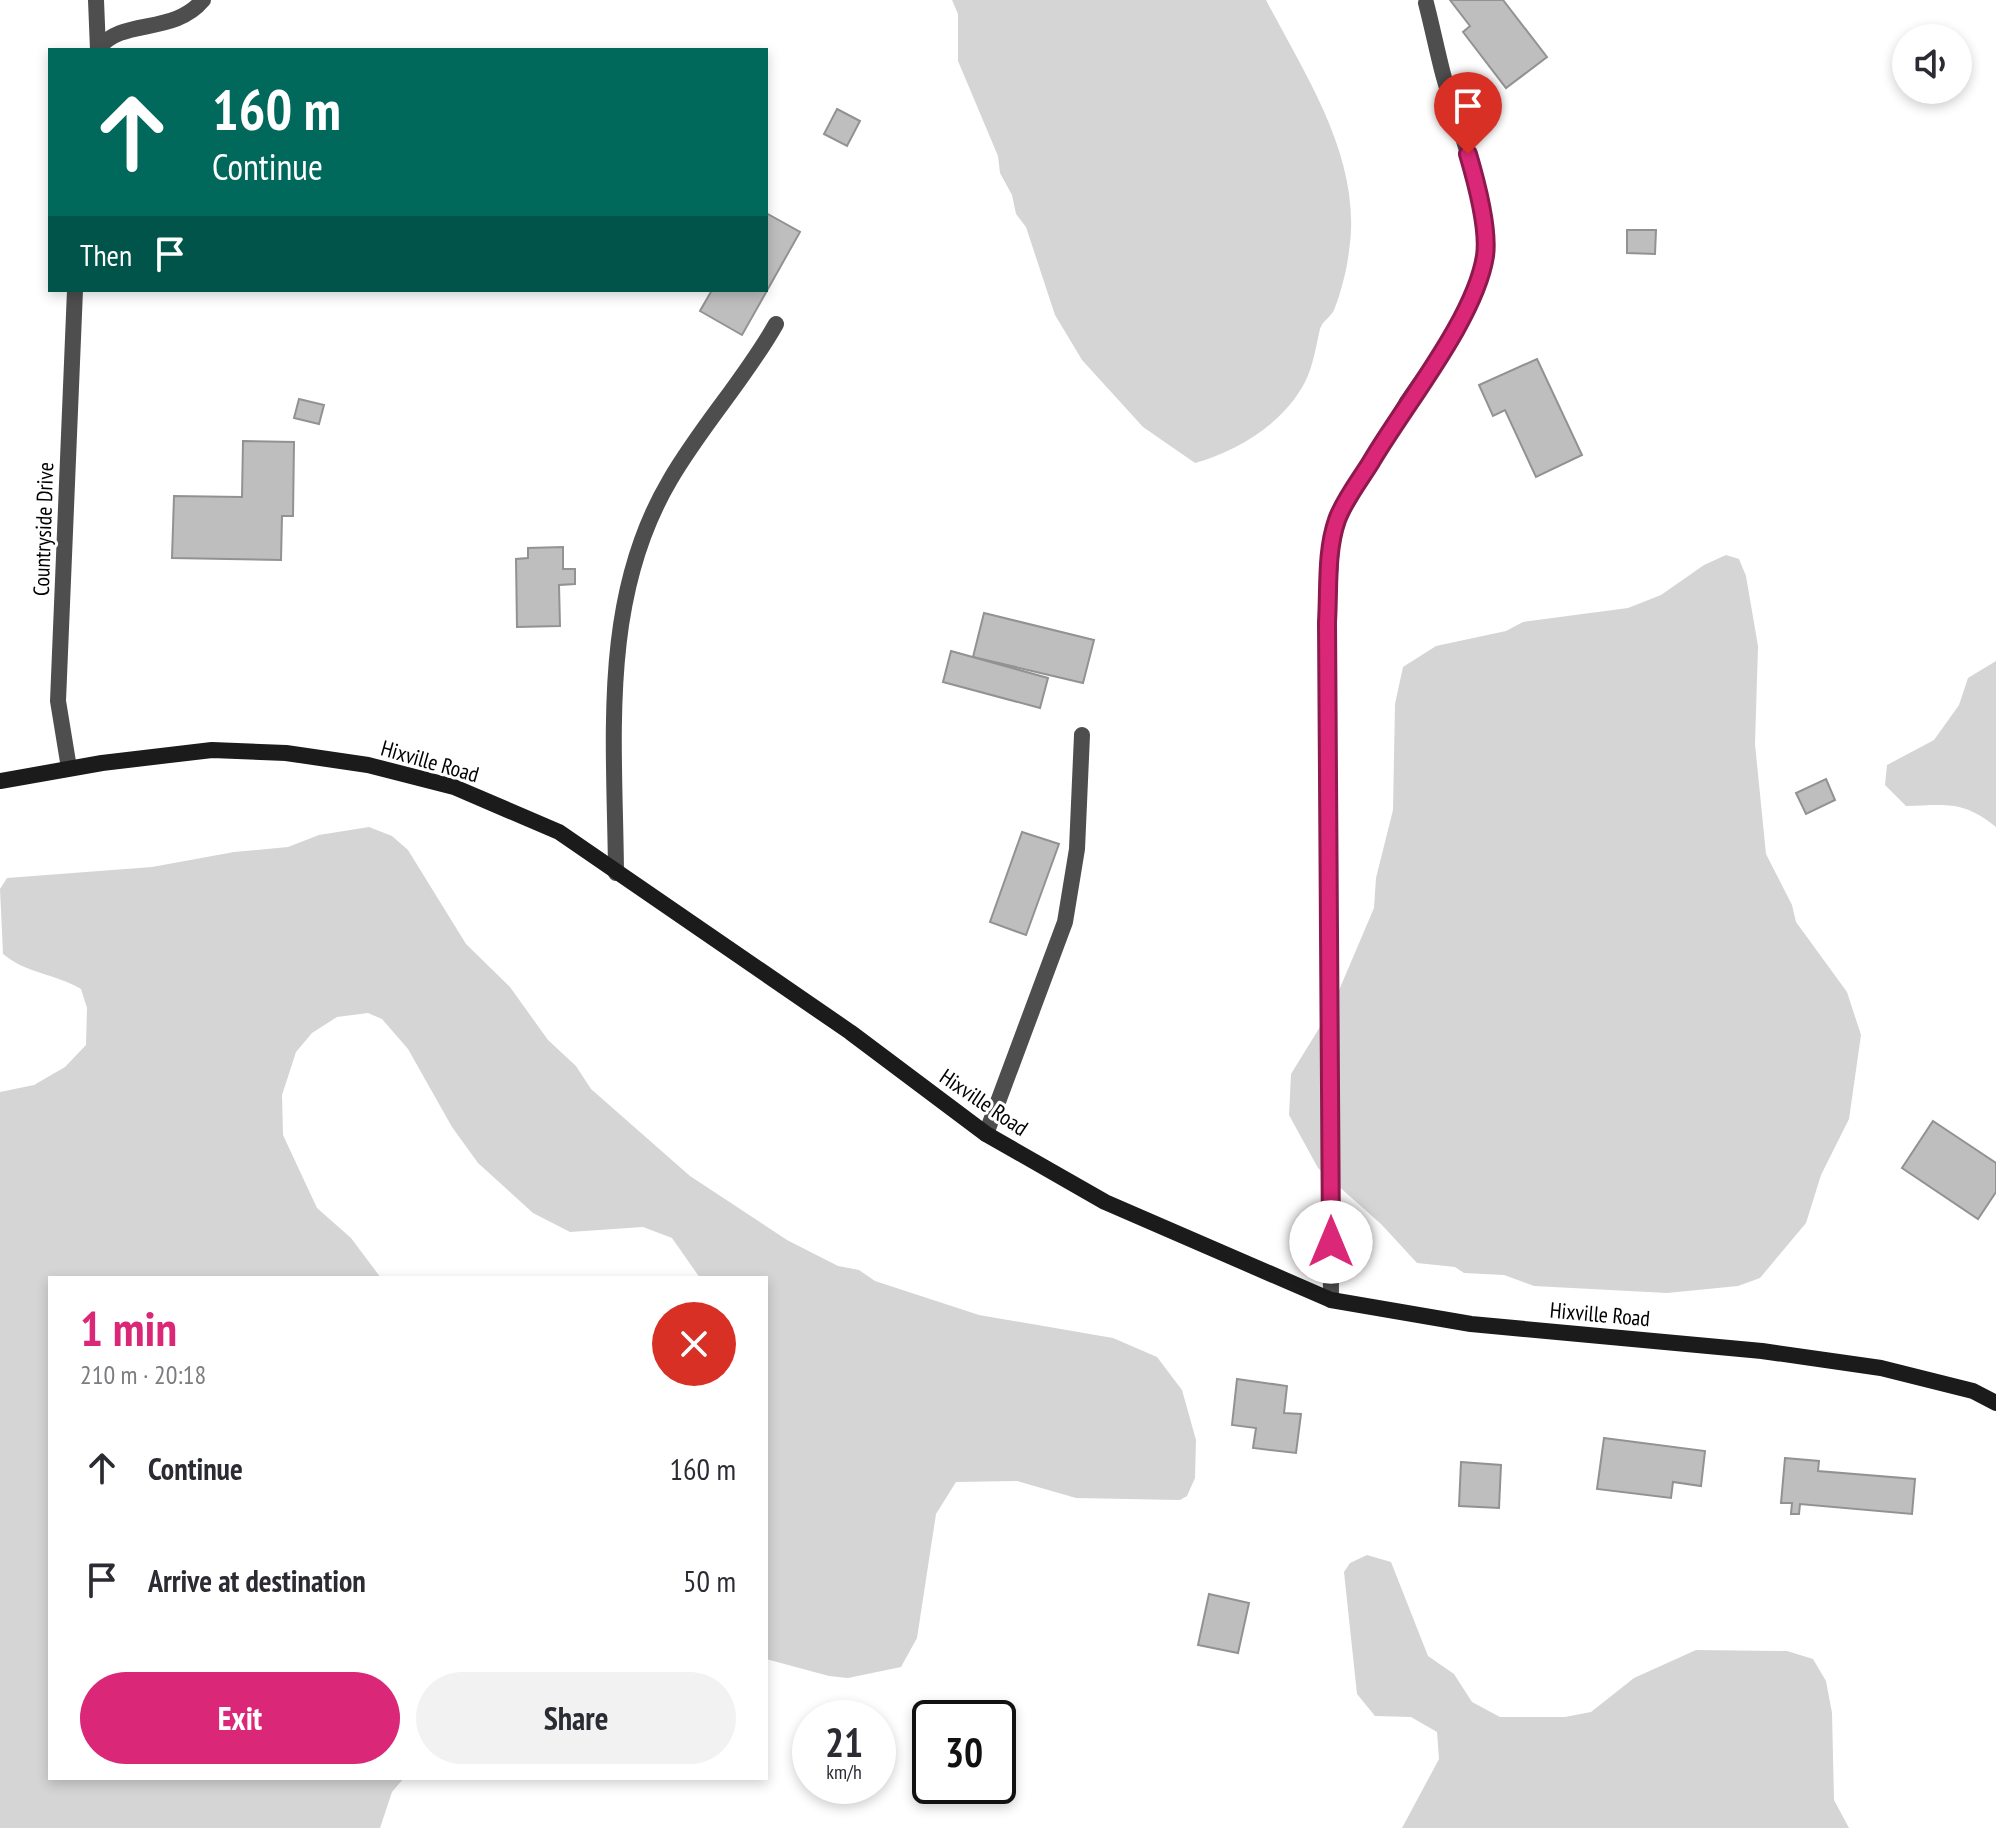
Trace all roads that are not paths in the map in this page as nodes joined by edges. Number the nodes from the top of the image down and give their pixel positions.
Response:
1 (96, 0) edge
2 (203, 0) edge
3 (1426, 3) dead end
4 (98, 48) edge
5 (99, 48) edge
6 (75, 292) edge
7 (776, 324) dead end
8 (1082, 735) dead end
9 (69, 768) junction
10 (0, 781) edge
11 (616, 873) junction
12 (986, 1134) junction
13 (1331, 1300) junction
14 (1996, 1403) edge

1 - 4 street
2 - 5 street
3 - 13 street
6 - 9 street, Countryside Drive
7 - 11 street
8 - 12 street
9 - 10 street, Hixville Road
9 - 11 street, Hixville Road
11 - 12 street, Hixville Road
12 - 13 street, Hixville Road
13 - 14 street, Hixville Road

